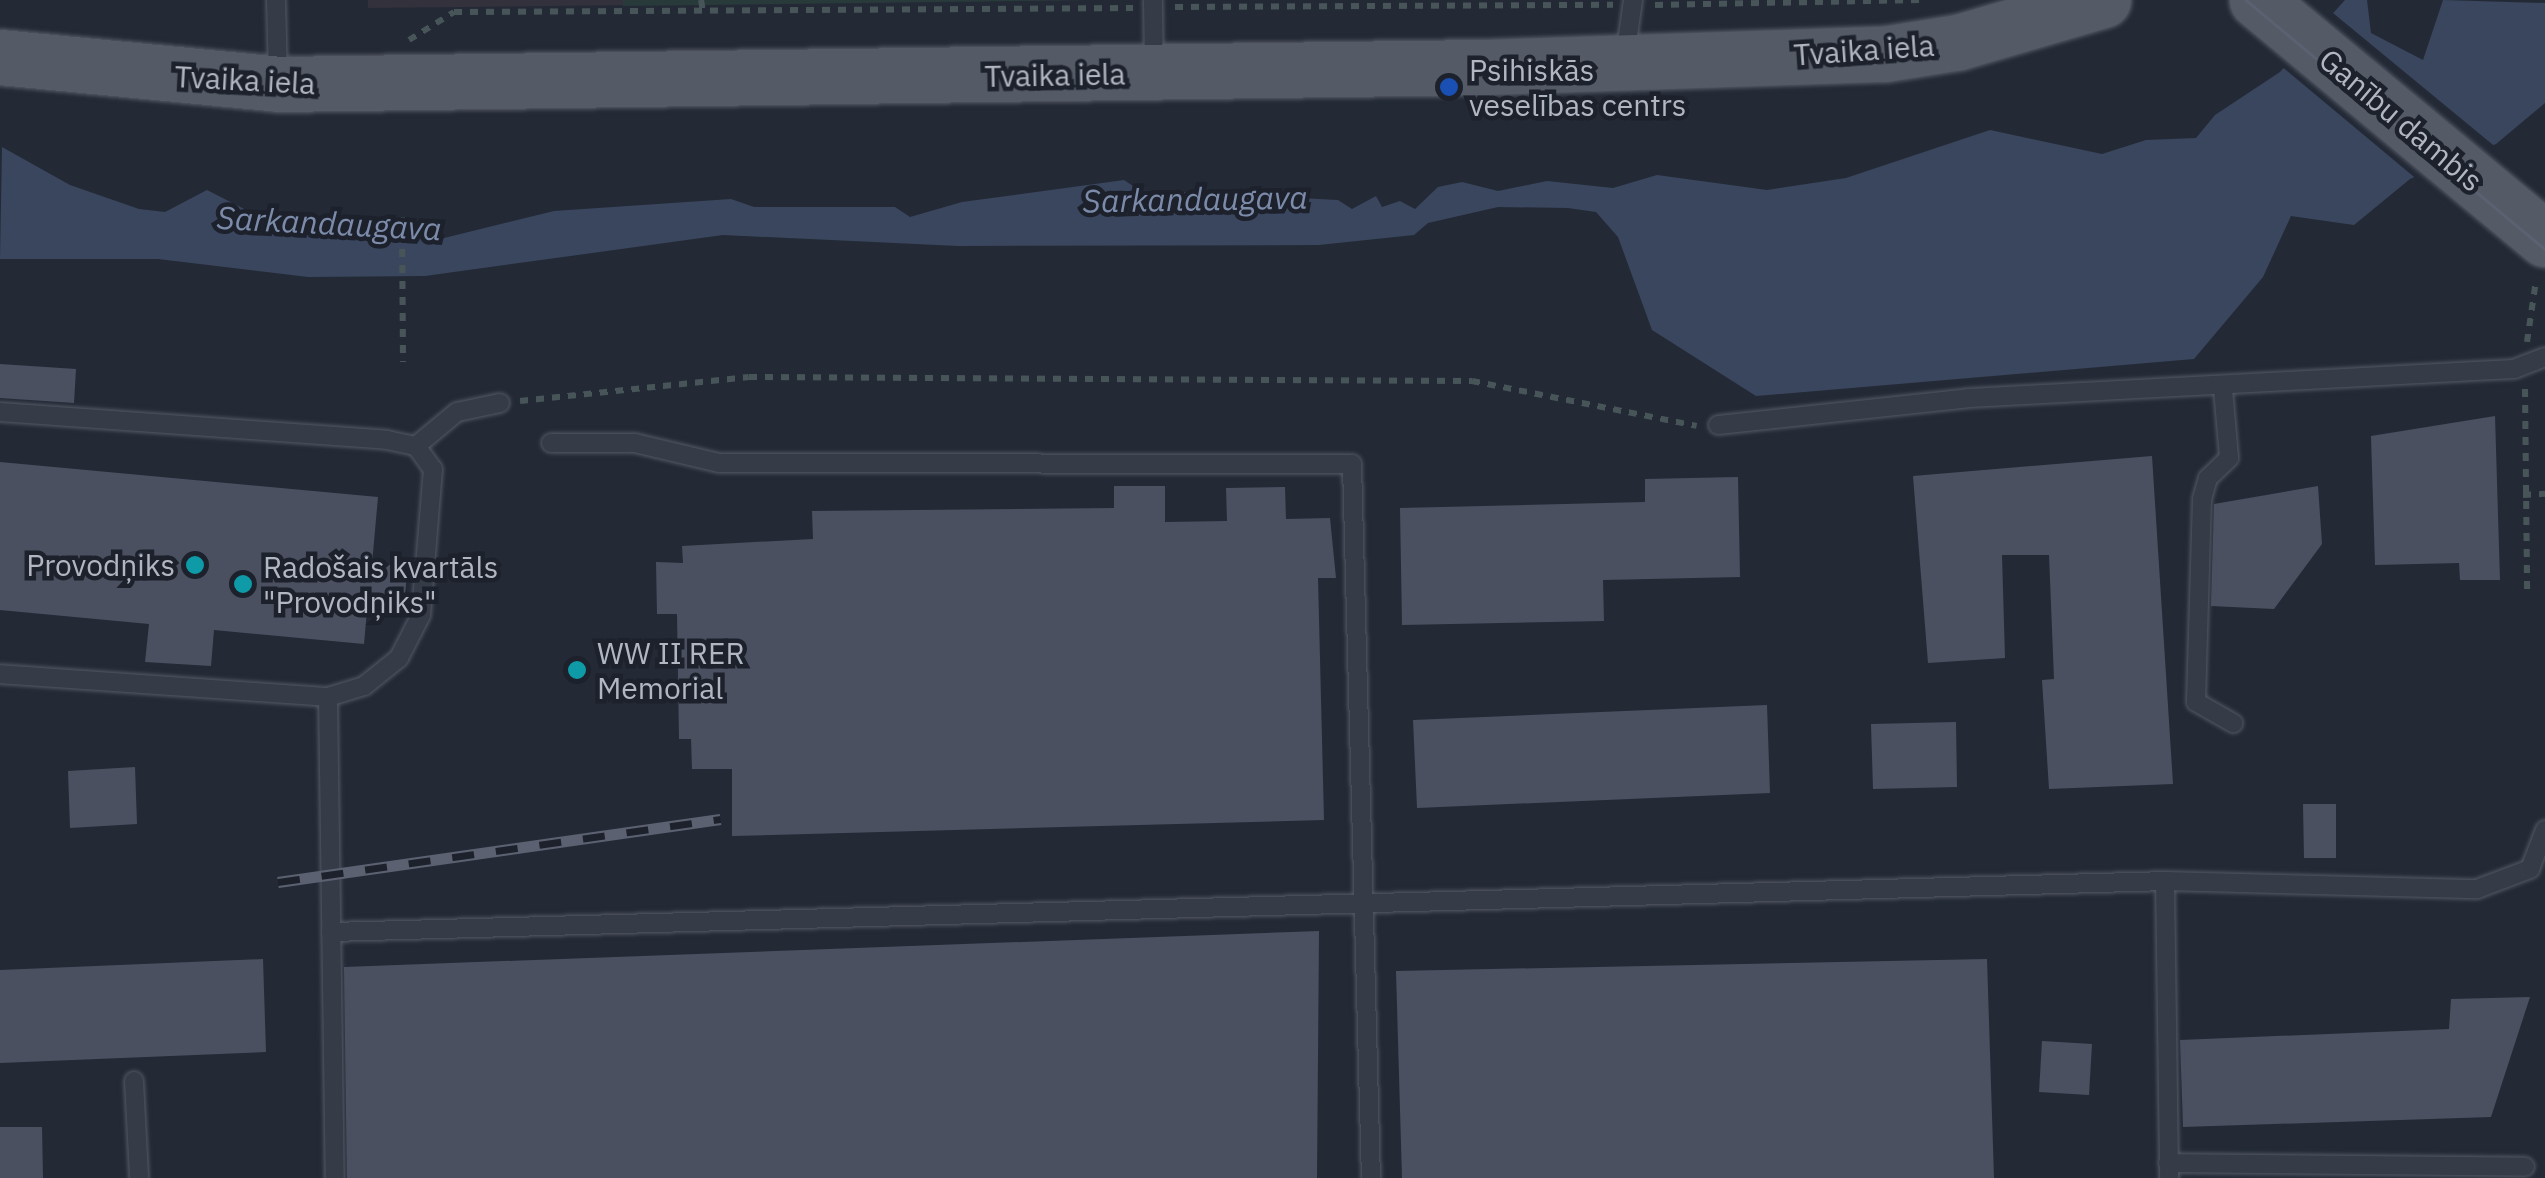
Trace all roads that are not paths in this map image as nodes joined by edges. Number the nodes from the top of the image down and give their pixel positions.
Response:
1 (276, 0) edge
2 (2103, 0) edge
3 (2257, 0) edge
4 (1632, 3) edge
5 (1153, 4) edge
6 (2041, 12) edge
7 (0, 57) edge
8 (1624, 62) junction
9 (1154, 74) junction
10 (278, 84) junction
11 (2539, 250) edge
12 (2545, 357) edge
13 (2223, 389) junction
14 (500, 404) road end
15 (0, 412) edge
16 (1718, 424) road end
17 (551, 443) dead end
18 (416, 446) junction
19 (0, 674) edge
20 (328, 697) junction
21 (2233, 722) dead end
22 (2545, 830) edge
23 (2165, 881) junction
24 (1368, 905) junction
25 (331, 932) junction
26 (134, 1081) dead end
27 (2525, 1166) dead end
28 (2168, 1171) edge
29 (139, 1178) edge
30 (335, 1178) edge
31 (1371, 1178) edge

1 - 10 lane
2 - 6 main road, Tvaika iela
3 - 11 main road, Ganību dambis
4 - 8 lane
5 - 9 lane
6 - 8 main road, Tvaika iela
7 - 10 main road, Tvaika iela
8 - 9 main road, Tvaika iela
9 - 10 main road, Tvaika iela
12 - 13 lane
13 - 16 lane
13 - 21 lane
14 - 18 lane
15 - 18 lane
17 - 24 lane
18 - 20 lane
19 - 20 lane
20 - 25 lane
22 - 23 lane
23 - 24 lane
23 - 28 lane
24 - 25 lane
24 - 31 lane
25 - 30 lane
26 - 29 lane
27 - 28 lane

